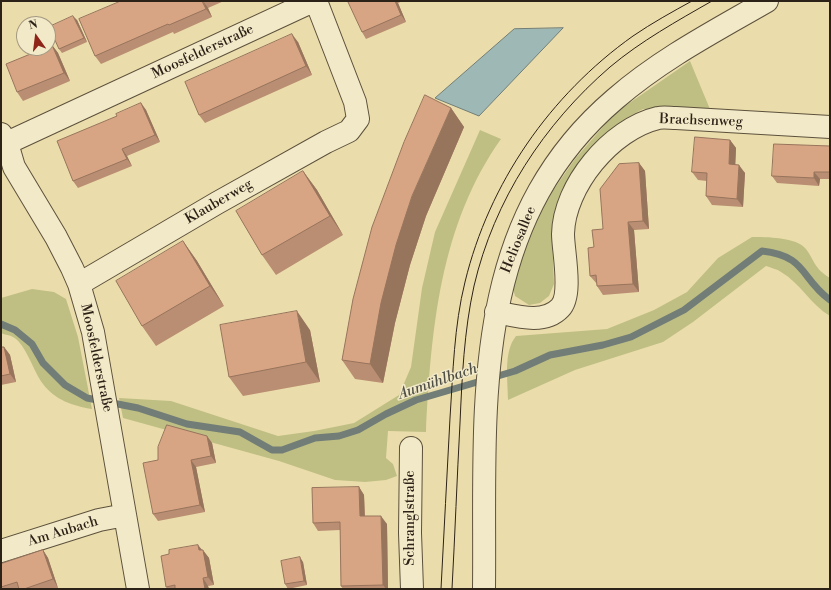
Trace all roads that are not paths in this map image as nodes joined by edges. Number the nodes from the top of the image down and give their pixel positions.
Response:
1 (314, 1) edge
2 (767, 1) edge
3 (830, 127) edge
4 (4, 138) edge
5 (79, 284) junction
6 (496, 312) junction
7 (411, 448) dead end
8 (125, 515) junction
9 (1, 551) edge
10 (138, 589) edge
11 (412, 589) edge
12 (484, 589) edge

1 - 4 street, Moosfelderstraße
1 - 5 street, Klauberweg
2 - 6 street, Heliosallee
3 - 6 street, Brachsenweg
4 - 5 street, Moosfelderstraße
5 - 8 street, Moosfelderstraße
6 - 12 street, Heliosallee
7 - 11 street, Schranglstraße
8 - 9 street, Am Aubach
8 - 10 street, Moosfelderstraße

